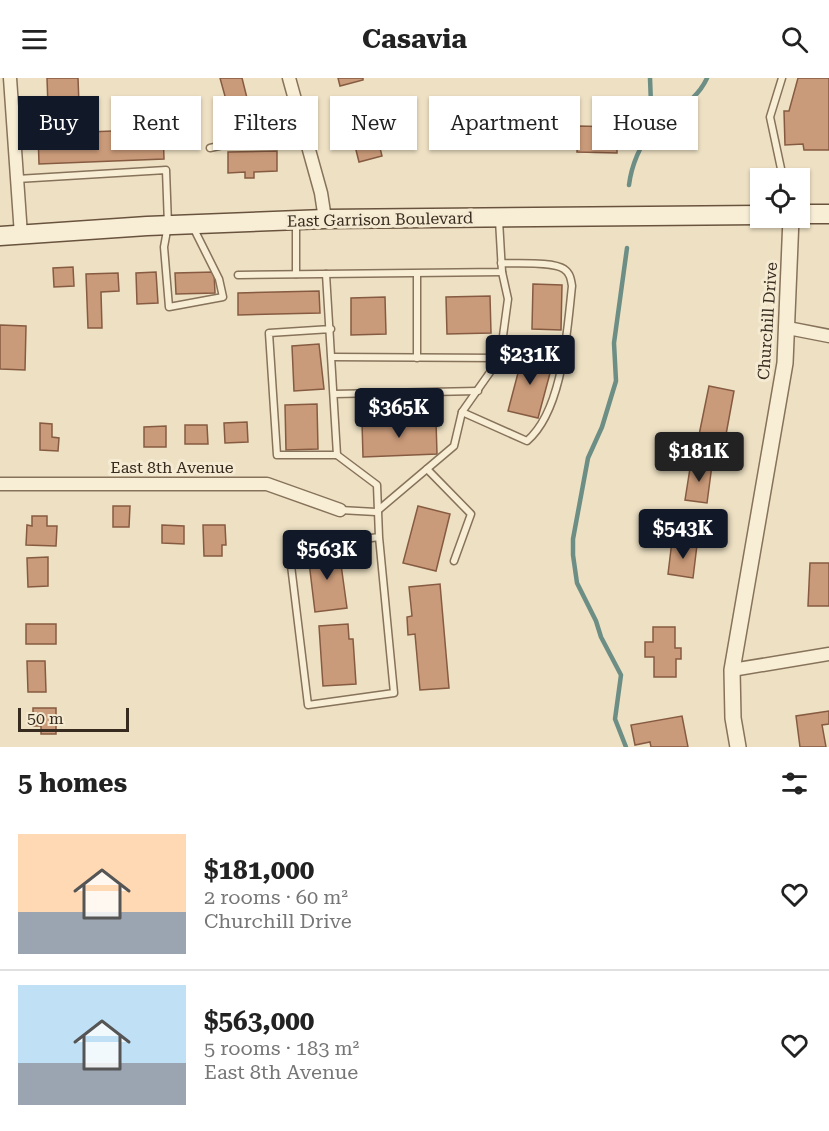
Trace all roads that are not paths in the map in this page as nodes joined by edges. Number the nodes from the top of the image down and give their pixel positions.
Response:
1 (10, 78) edge
2 (289, 78) edge
3 (782, 78) edge
4 (294, 96) edge
5 (213, 147) edge
6 (210, 148) dead end
7 (309, 150) edge
8 (781, 168) edge
9 (17, 179) junction
10 (810, 214) edge
11 (829, 214) edge
12 (750, 215) edge
13 (498, 216) junction
14 (325, 219) junction
15 (296, 220) junction
16 (192, 224) junction
17 (168, 225) junction
18 (791, 228) edge
19 (21, 235) junction
20 (0, 236) edge
21 (501, 263) junction
22 (502, 272) junction
23 (296, 274) junction
24 (326, 274) junction
25 (417, 274) junction
26 (238, 275) dead end
27 (788, 328) junction
28 (331, 329) junction
29 (829, 336) edge
30 (332, 357) junction
31 (417, 358) junction
32 (500, 358) junction
33 (478, 391) junction
34 (334, 394) junction
35 (462, 412) junction
36 (337, 455) junction
37 (427, 469) junction
38 (0, 484) edge
39 (340, 510) joint
40 (376, 512) junction
41 (379, 537) junction
42 (454, 561) dead end
43 (829, 654) edge
44 (732, 670) junction
45 (738, 747) edge

1 - 9 street
2 - 4 street
3 - 8 lane
5 - 6 lane
7 - 14 street
9 - 17 lane
9 - 19 street
10 - 11 main road
12 - 13 main road, East Garrison Boulevard
13 - 14 main road, East Garrison Boulevard
13 - 21 lane
14 - 15 main road, East Garrison Boulevard
15 - 16 main road, East Garrison Boulevard
15 - 23 lane
16 - 17 main road, East Garrison Boulevard
16 - 17 lane
17 - 19 main road, East Garrison Boulevard
18 - 27 street, Churchill Drive
19 - 20 main road, East Garrison Boulevard
21 - 22 lane
21 - 35 lane
22 - 25 lane
22 - 32 lane
23 - 24 lane
23 - 26 lane
24 - 25 lane
24 - 28 lane
25 - 31 lane
27 - 29 street
27 - 44 street, Churchill Drive
28 - 30 lane
28 - 36 lane
30 - 31 lane
30 - 34 lane
31 - 32 lane
32 - 33 lane
33 - 34 lane
33 - 35 lane
34 - 36 lane
35 - 37 lane
36 - 40 lane
37 - 40 lane
37 - 42 lane
38 - 39 street, East 8th Avenue
39 - 40 lane
40 - 41 lane
41 - 41 lane
43 - 44 street
44 - 45 street, Churchill Drive

